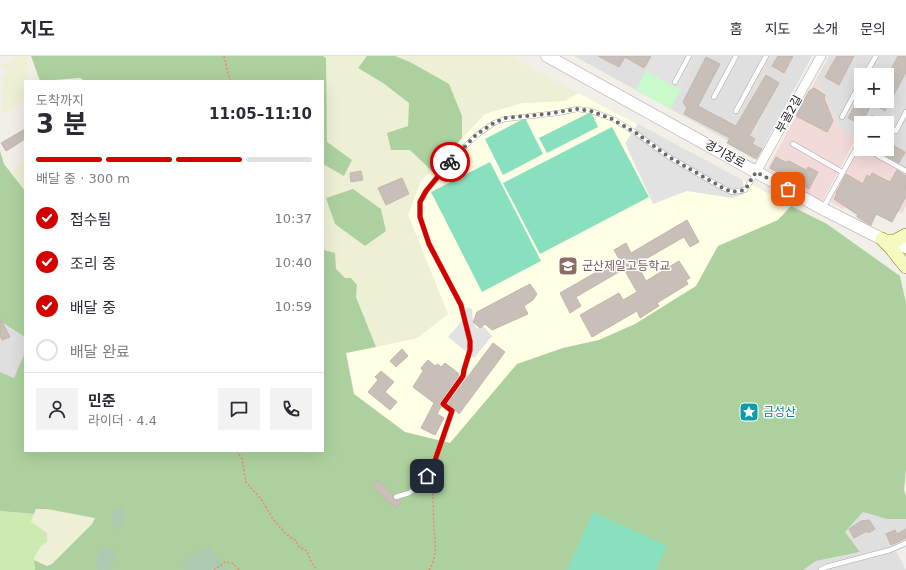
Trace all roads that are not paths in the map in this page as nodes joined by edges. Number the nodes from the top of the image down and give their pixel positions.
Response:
1 (547, 56) edge
2 (689, 56) edge
3 (736, 56) edge
4 (766, 56) edge
5 (821, 56) edge
6 (876, 56) edge
7 (869, 68) edge
8 (675, 82) dead end
9 (854, 95) edge
10 (714, 97) dead end
11 (736, 111) dead end
12 (906, 112) edge
13 (842, 117) dead end
14 (894, 130) edge
15 (793, 144) dead end
16 (854, 154) edge
17 (879, 156) edge
18 (906, 170) edge
19 (756, 172) junction
20 (842, 172) junction
21 (823, 208) junction
22 (906, 236) edge
23 (884, 240) junction
24 (906, 247) edge
25 (906, 267) edge
26 (396, 498) dead end
27 (906, 543) edge
28 (821, 570) edge

1 - 19 street, 경기장로
2 - 8 lane
3 - 10 lane
4 - 11 lane
5 - 19 street, 부골2길
6 - 7 lane
9 - 13 lane
12 - 14 lane
15 - 20 lane
16 - 20 lane
17 - 18 lane
19 - 21 street, 경기장로
19 - 26 lane
20 - 21 lane
21 - 23 street, 경기장로
22 - 23 main road
23 - 24 street, 경기장로
23 - 25 main road
27 - 28 lane

